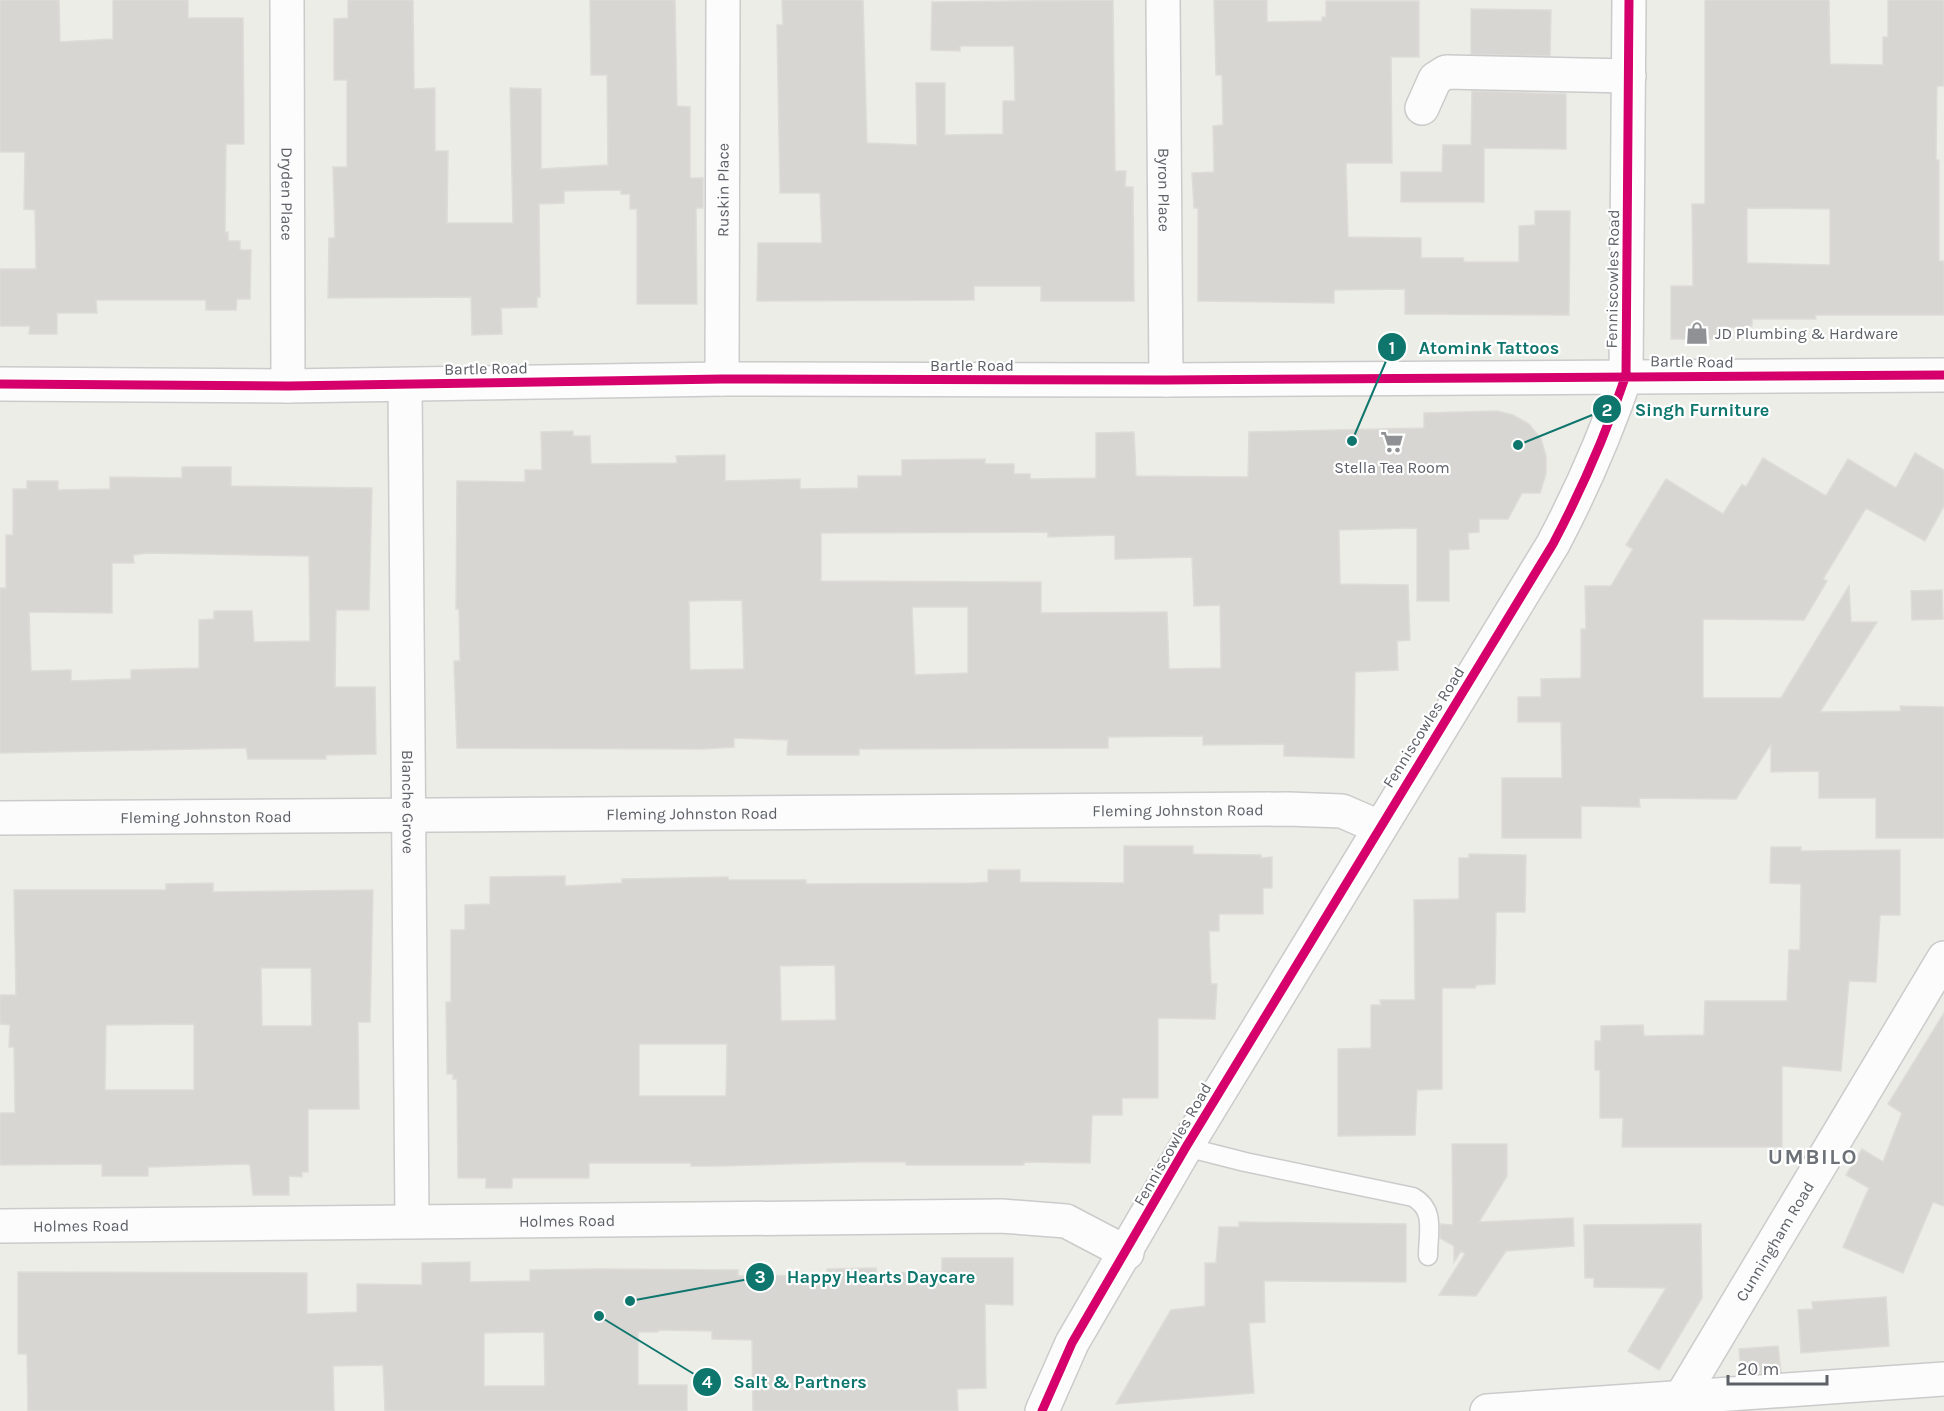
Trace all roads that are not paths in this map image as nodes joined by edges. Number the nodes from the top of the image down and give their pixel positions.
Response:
1 (287, 0) edge
2 (723, 0) edge
3 (1163, 0) edge
4 (1629, 0) edge
5 (1629, 76) junction
6 (1422, 108) dead end
7 (1626, 375) junction
8 (1944, 375) edge
9 (722, 380) junction
10 (1166, 380) junction
11 (0, 384) edge
12 (405, 385) junction
13 (288, 386) junction
14 (410, 815) junction
15 (0, 818) edge
16 (1379, 827) junction
17 (1944, 958) edge
18 (1186, 1147) junction
19 (412, 1220) junction
20 (0, 1226) edge
21 (1127, 1253) junction
22 (1428, 1256) dead end
23 (1944, 1379) edge
24 (1696, 1402) edge
25 (1548, 1409) edge
26 (1042, 1411) edge
27 (1487, 1411) edge

1 - 13 street, Dryden Place
2 - 9 street, Ruskin Place
3 - 10 street, Byron Place
4 - 5 street, Fenniscowles Road
5 - 6 street
5 - 7 street, Fenniscowles Road
7 - 8 street, Bartle Road
7 - 10 street, Bartle Road
7 - 16 street, Fenniscowles Road
9 - 10 street, Bartle Road
9 - 12 street, Bartle Road
11 - 13 street, Bartle Road
12 - 13 street, Bartle Road
12 - 14 street, Blanche Grove
14 - 15 street, Fleming Johnston Road
14 - 16 street, Fleming Johnston Road
14 - 19 street, Blanche Grove
16 - 18 street, Fenniscowles Road
17 - 24 street, Cunningham Road
18 - 21 street, Fenniscowles Road
18 - 22 lane
19 - 20 street, Holmes Road
19 - 21 street, Holmes Road
21 - 26 street, Fenniscowles Road
23 - 24 street
24 - 25 street
25 - 27 street

